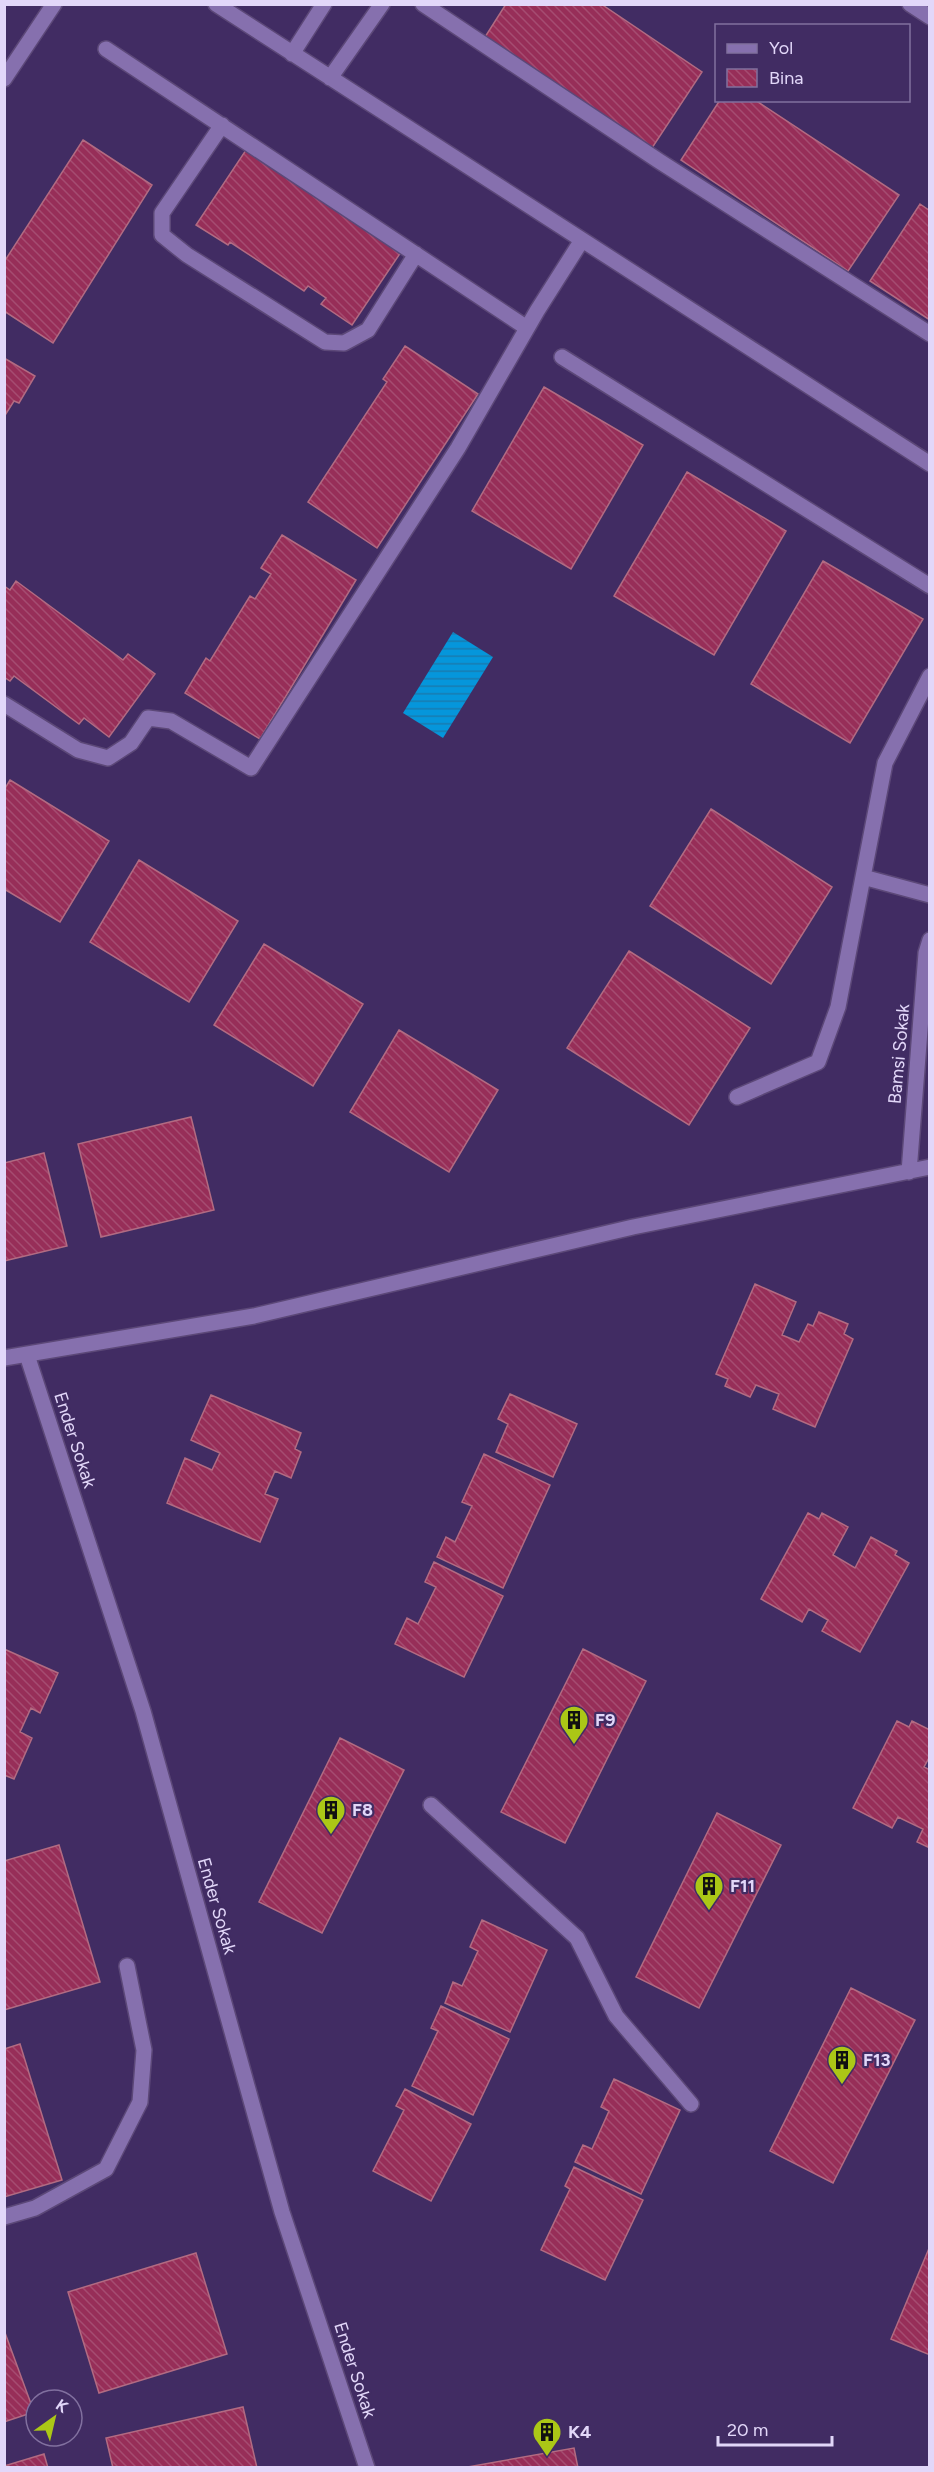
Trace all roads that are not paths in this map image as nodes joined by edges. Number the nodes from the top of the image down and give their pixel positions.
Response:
1 (54, 4) edge
2 (216, 4) edge
3 (324, 4) edge
4 (382, 4) edge
5 (423, 4) edge
6 (910, 4) edge
7 (930, 17) edge
8 (106, 49) dead end
9 (292, 54) junction
10 (330, 78) junction
11 (4, 79) edge
12 (222, 125) junction
13 (582, 240) junction
14 (416, 254) junction
15 (527, 328) junction
16 (930, 334) edge
17 (562, 357) dead end
18 (930, 464) edge
19 (930, 586) edge
20 (930, 676) edge
21 (4, 704) edge
22 (863, 877) junction
23 (930, 895) edge
24 (930, 940) edge
25 (737, 1097) dead end
26 (930, 1167) edge
27 (909, 1172) junction
28 (27, 1355) junction
29 (4, 1358) edge
30 (431, 1805) dead end
31 (127, 1966) dead end
32 (691, 2104) dead end
33 (4, 2217) edge
34 (367, 2468) edge

1 - 11 street
2 - 9 street
3 - 9 street
4 - 10 street
5 - 16 street
6 - 7 street
8 - 12 street
9 - 10 street
10 - 13 street
12 - 14 street
12 - 14 street
13 - 15 street
13 - 18 street
14 - 15 street
15 - 21 street
17 - 19 street
20 - 22 street
22 - 23 street
22 - 25 street
24 - 27 street, Bamsi Sokak
26 - 27 street
27 - 28 street
28 - 29 street
28 - 34 street, Ender Sokak
30 - 32 street
31 - 33 street

